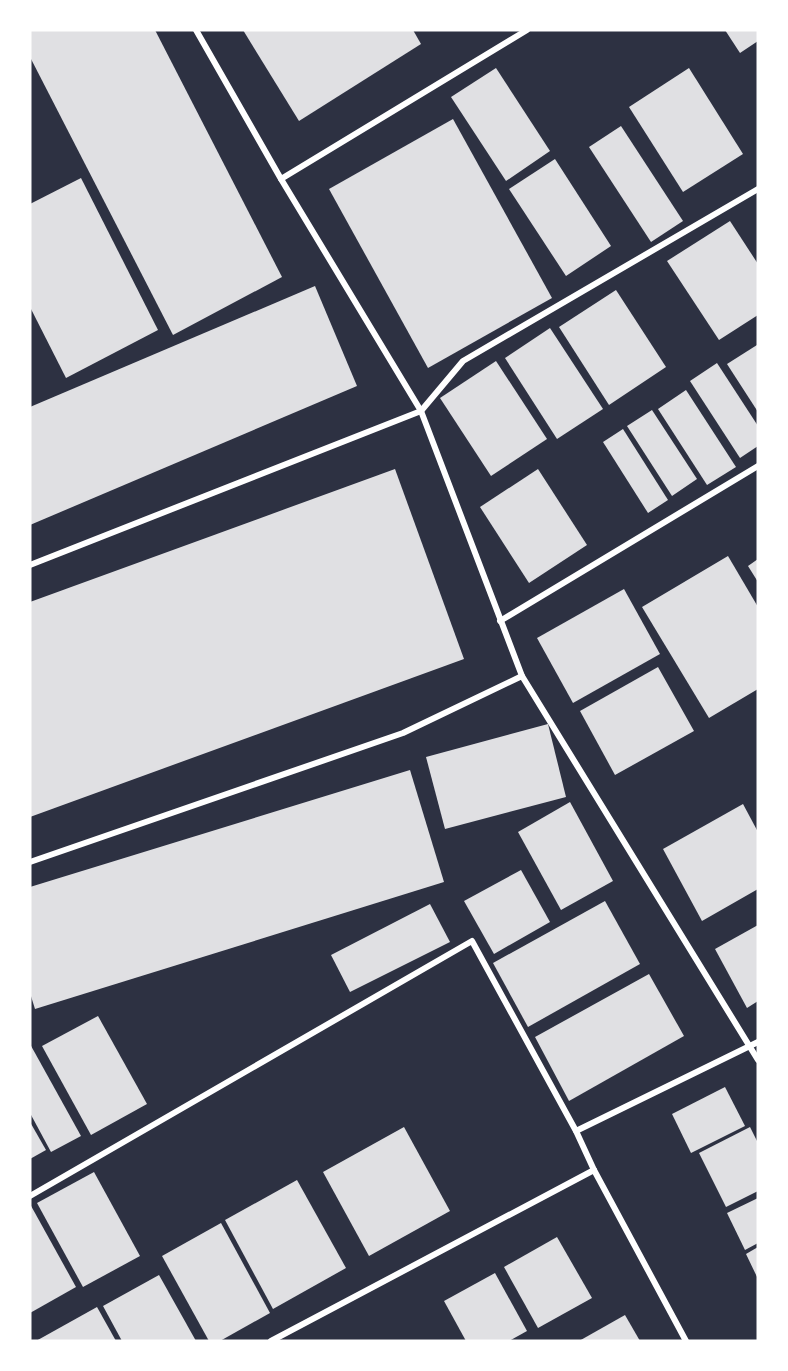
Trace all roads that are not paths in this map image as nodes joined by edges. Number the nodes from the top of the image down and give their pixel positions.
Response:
1 (196, 30) edge
2 (526, 30) edge
3 (281, 179) junction
4 (758, 189) edge
5 (421, 411) junction
6 (758, 466) edge
7 (30, 565) edge
8 (500, 621) junction
9 (522, 676) junction
10 (30, 862) edge
11 (758, 1042) edge
12 (750, 1047) junction
13 (758, 1060) edge
14 (576, 1131) junction
15 (594, 1170) junction
16 (30, 1196) edge
17 (271, 1341) edge
18 (686, 1341) edge

1 - 3 street
2 - 3 street
3 - 5 street
4 - 5 street
5 - 7 street
5 - 8 street
6 - 8 street
8 - 9 street
9 - 10 street
9 - 12 street
11 - 12 street
12 - 13 street
12 - 14 street
14 - 15 street
14 - 16 street
15 - 17 street
15 - 18 street

